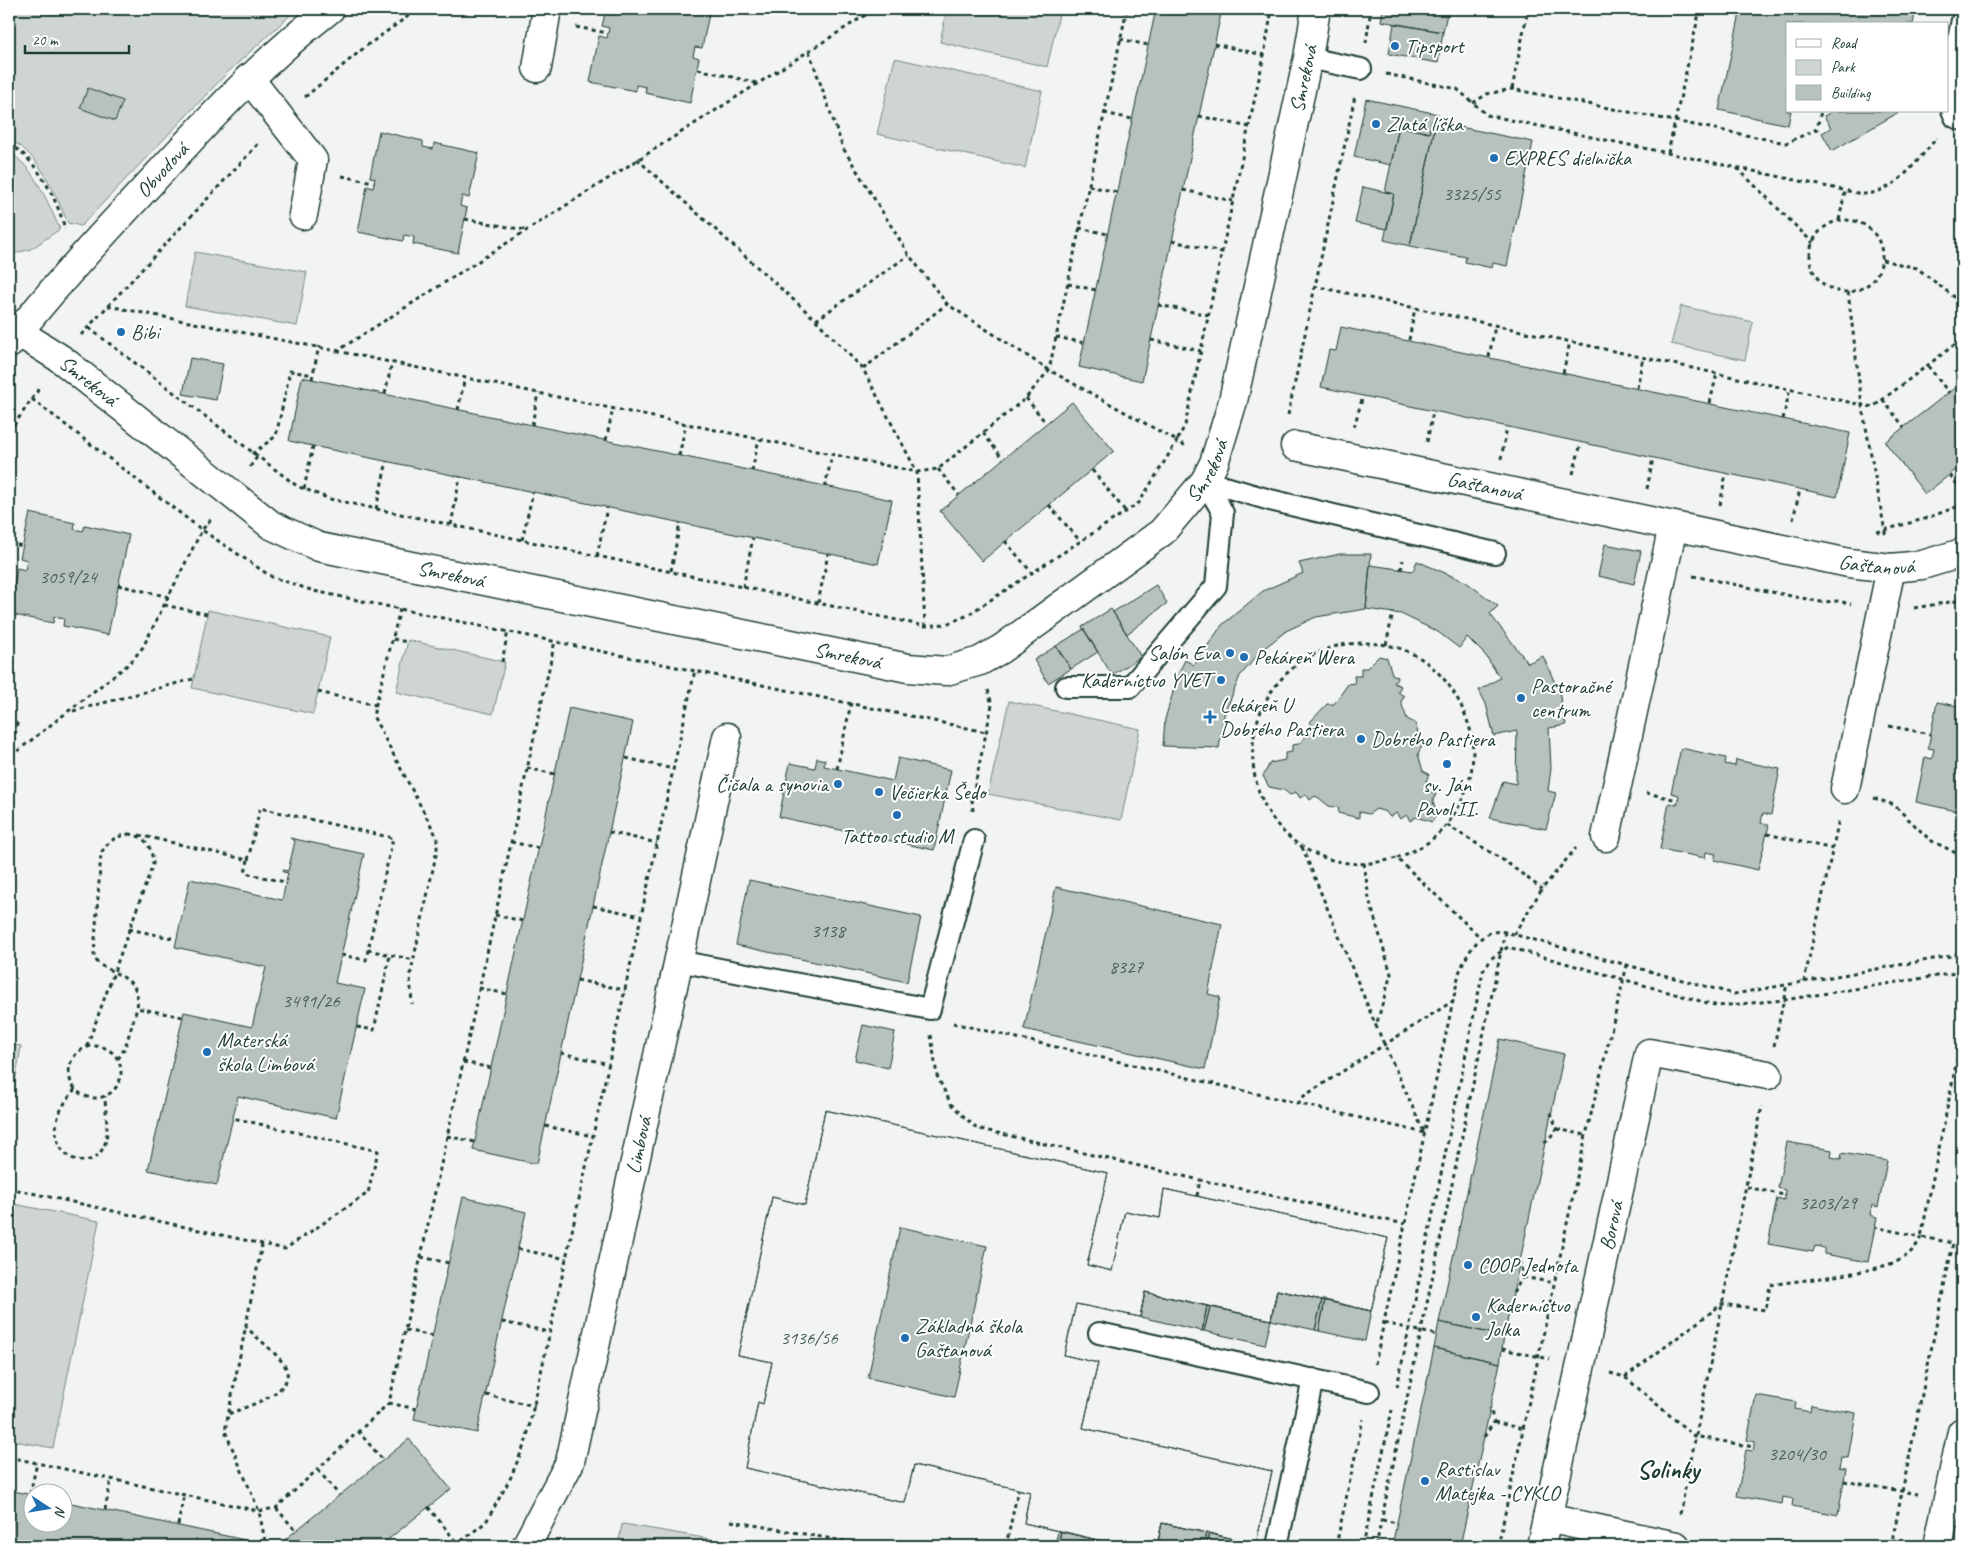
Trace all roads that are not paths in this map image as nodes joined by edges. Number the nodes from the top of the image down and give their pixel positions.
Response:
1 (330, 9) edge
2 (548, 9) edge
3 (1316, 9) edge
4 (1950, 9) edge
5 (1962, 11) edge
6 (1962, 20) edge
7 (1308, 58) junction
8 (536, 68) dead end
9 (1361, 69) road end
10 (249, 78) junction
11 (1948, 89) edge
12 (1958, 119) edge
13 (303, 215) dead end
14 (16, 326) edge
15 (1291, 434) road end
16 (1210, 472) junction
17 (1673, 526) junction
18 (1495, 552) dead end
19 (1962, 554) edge
20 (1891, 568) junction
21 (1066, 687) dead end
22 (726, 737) dead end
23 (1845, 789) road end
24 (1606, 837) road end
25 (974, 840) road end
26 (678, 961) junction
27 (1768, 1074) road end
28 (1099, 1333) dead end
29 (1313, 1380) junction
30 (1369, 1392) road end
31 (1962, 1432) edge
32 (1547, 1518) junction
33 (1665, 1545) edge
34 (526, 1546) edge
35 (1277, 1546) edge
36 (1541, 1546) edge
37 (1938, 1546) edge

1 - 10 street, Obvodová
2 - 8 street
3 - 7 street, Smreková
4 - 5 lane
6 - 11 lane
7 - 9 lane
7 - 16 street, Smreková
10 - 13 street
10 - 14 street, Obvodová
11 - 12 lane
14 - 16 street, Smreková
15 - 17 street, Gaštanová
16 - 18 lane
16 - 21 lane
17 - 20 street, Gaštanová
17 - 24 street
19 - 20 street, Gaštanová
20 - 23 street
22 - 26 street, Limbová
25 - 26 lane
26 - 34 street, Limbová
27 - 32 street, Borová
28 - 29 lane
29 - 30 lane
29 - 35 lane
31 - 37 street
32 - 33 street
32 - 36 street, Borová

